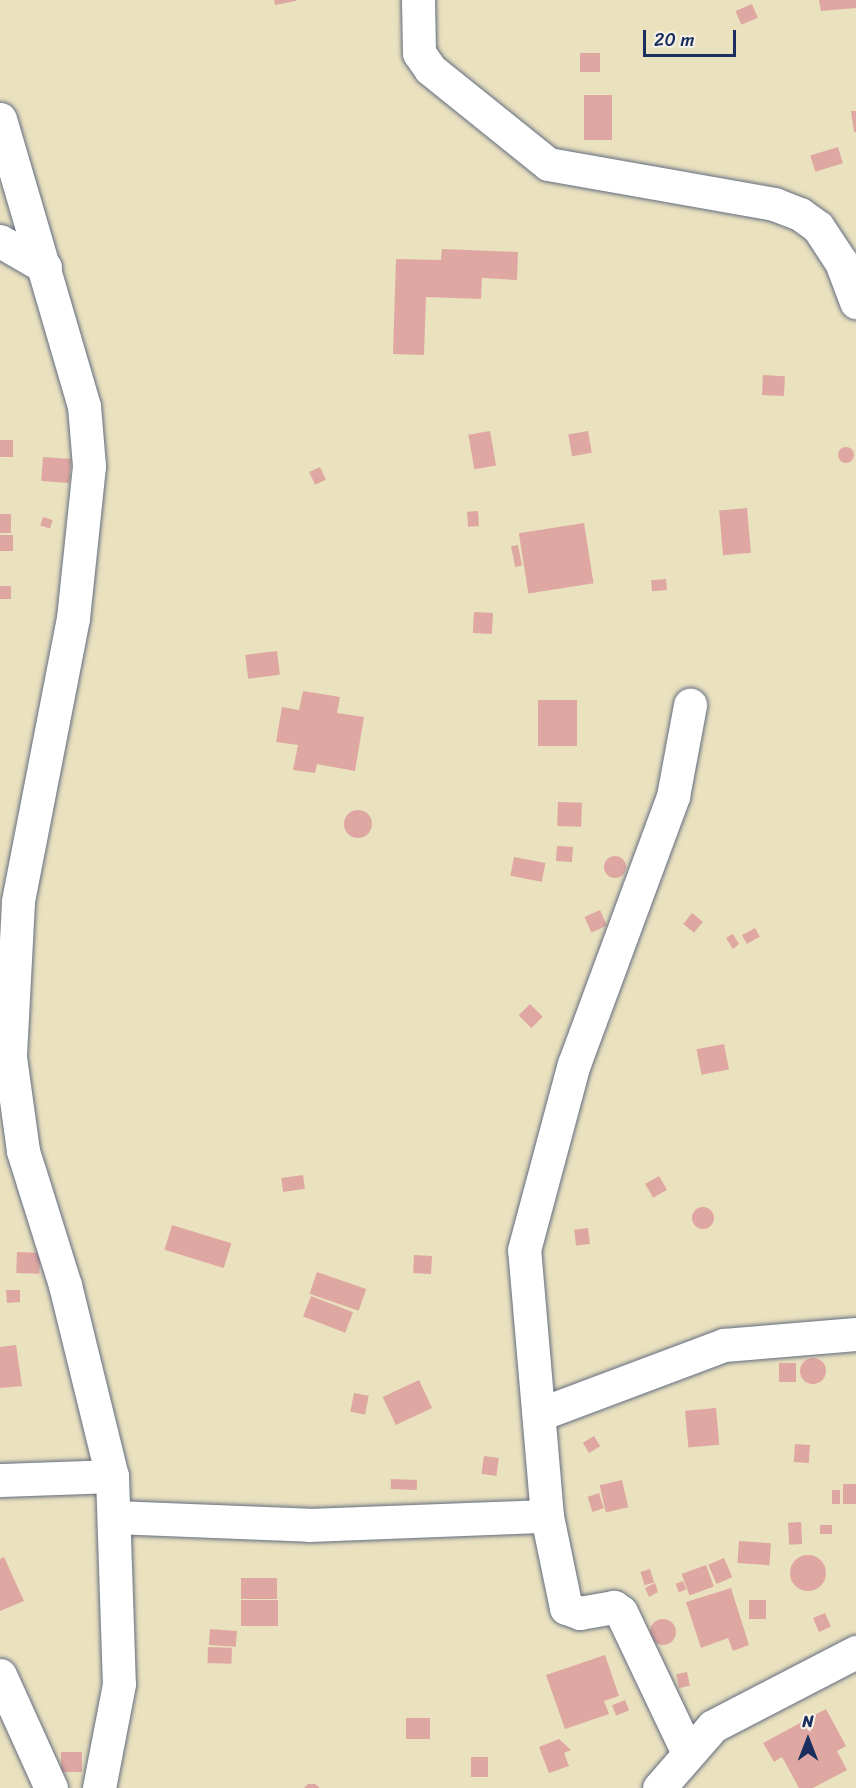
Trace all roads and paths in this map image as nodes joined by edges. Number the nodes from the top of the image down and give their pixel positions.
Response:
1 (417, 0) edge
2 (0, 119) edge
3 (0, 241) edge
4 (45, 267) junction
5 (856, 302) edge
6 (690, 705) dead end
7 (856, 1334) edge
8 (540, 1414) junction
9 (112, 1476) junction
10 (0, 1480) edge
11 (548, 1516) junction
12 (114, 1517) junction
13 (856, 1652) edge
14 (0, 1675) edge
15 (688, 1753) junction
16 (51, 1788) edge
17 (99, 1788) edge
18 (659, 1788) edge

1 - 5 street
2 - 4 street
3 - 4 street
4 - 9 street
6 - 8 street
7 - 8 street
8 - 11 street
9 - 10 street
9 - 12 street
11 - 12 street
11 - 15 street
12 - 17 street
13 - 15 street
14 - 16 street
15 - 18 street

